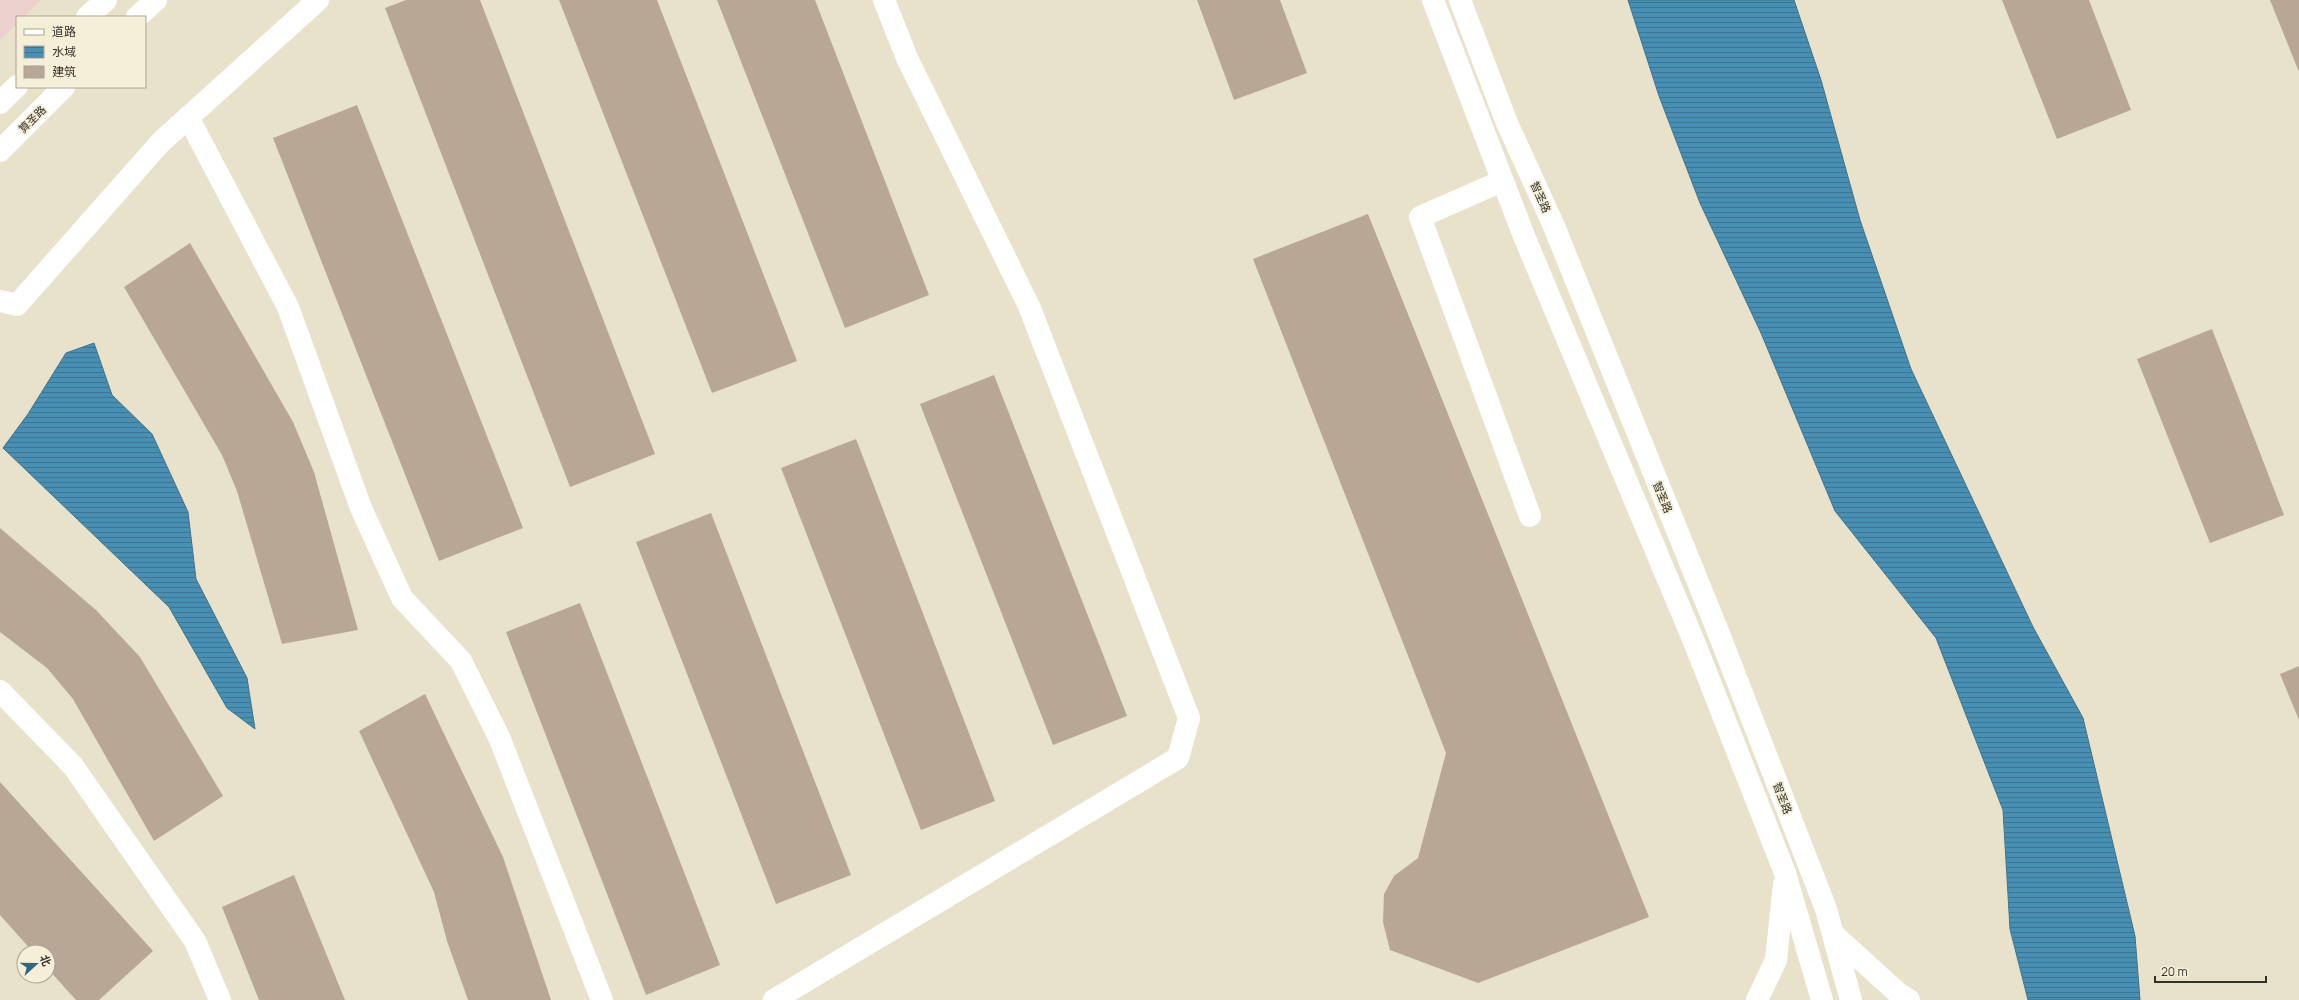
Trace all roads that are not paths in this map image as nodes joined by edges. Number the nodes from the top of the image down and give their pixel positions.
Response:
1 (106, 0) edge
2 (156, 0) edge
3 (318, 0) edge
4 (884, 0) edge
5 (1433, 0) edge
6 (1460, 0) edge
7 (88, 16) edge
8 (139, 16) edge
9 (16, 87) edge
10 (63, 88) edge
11 (0, 103) edge
12 (188, 117) junction
13 (0, 151) edge
14 (1502, 181) junction
15 (0, 301) edge
16 (1530, 516) dead end
17 (0, 691) edge
18 (1785, 873) junction
19 (1834, 935) junction
20 (220, 1000) edge
21 (602, 1000) edge
22 (774, 1000) edge
23 (1757, 1000) edge
24 (1822, 1000) edge
25 (1851, 1000) edge
26 (1909, 1000) edge

1 - 7 street
2 - 8 street
3 - 12 street
4 - 22 street
5 - 14 street
6 - 19 street, 智圣路
9 - 11 street
10 - 13 street, 算圣路
12 - 15 street
12 - 21 street
14 - 16 street
14 - 18 street
17 - 20 street
18 - 23 street
18 - 24 street
19 - 25 street, 智圣路
19 - 26 street

